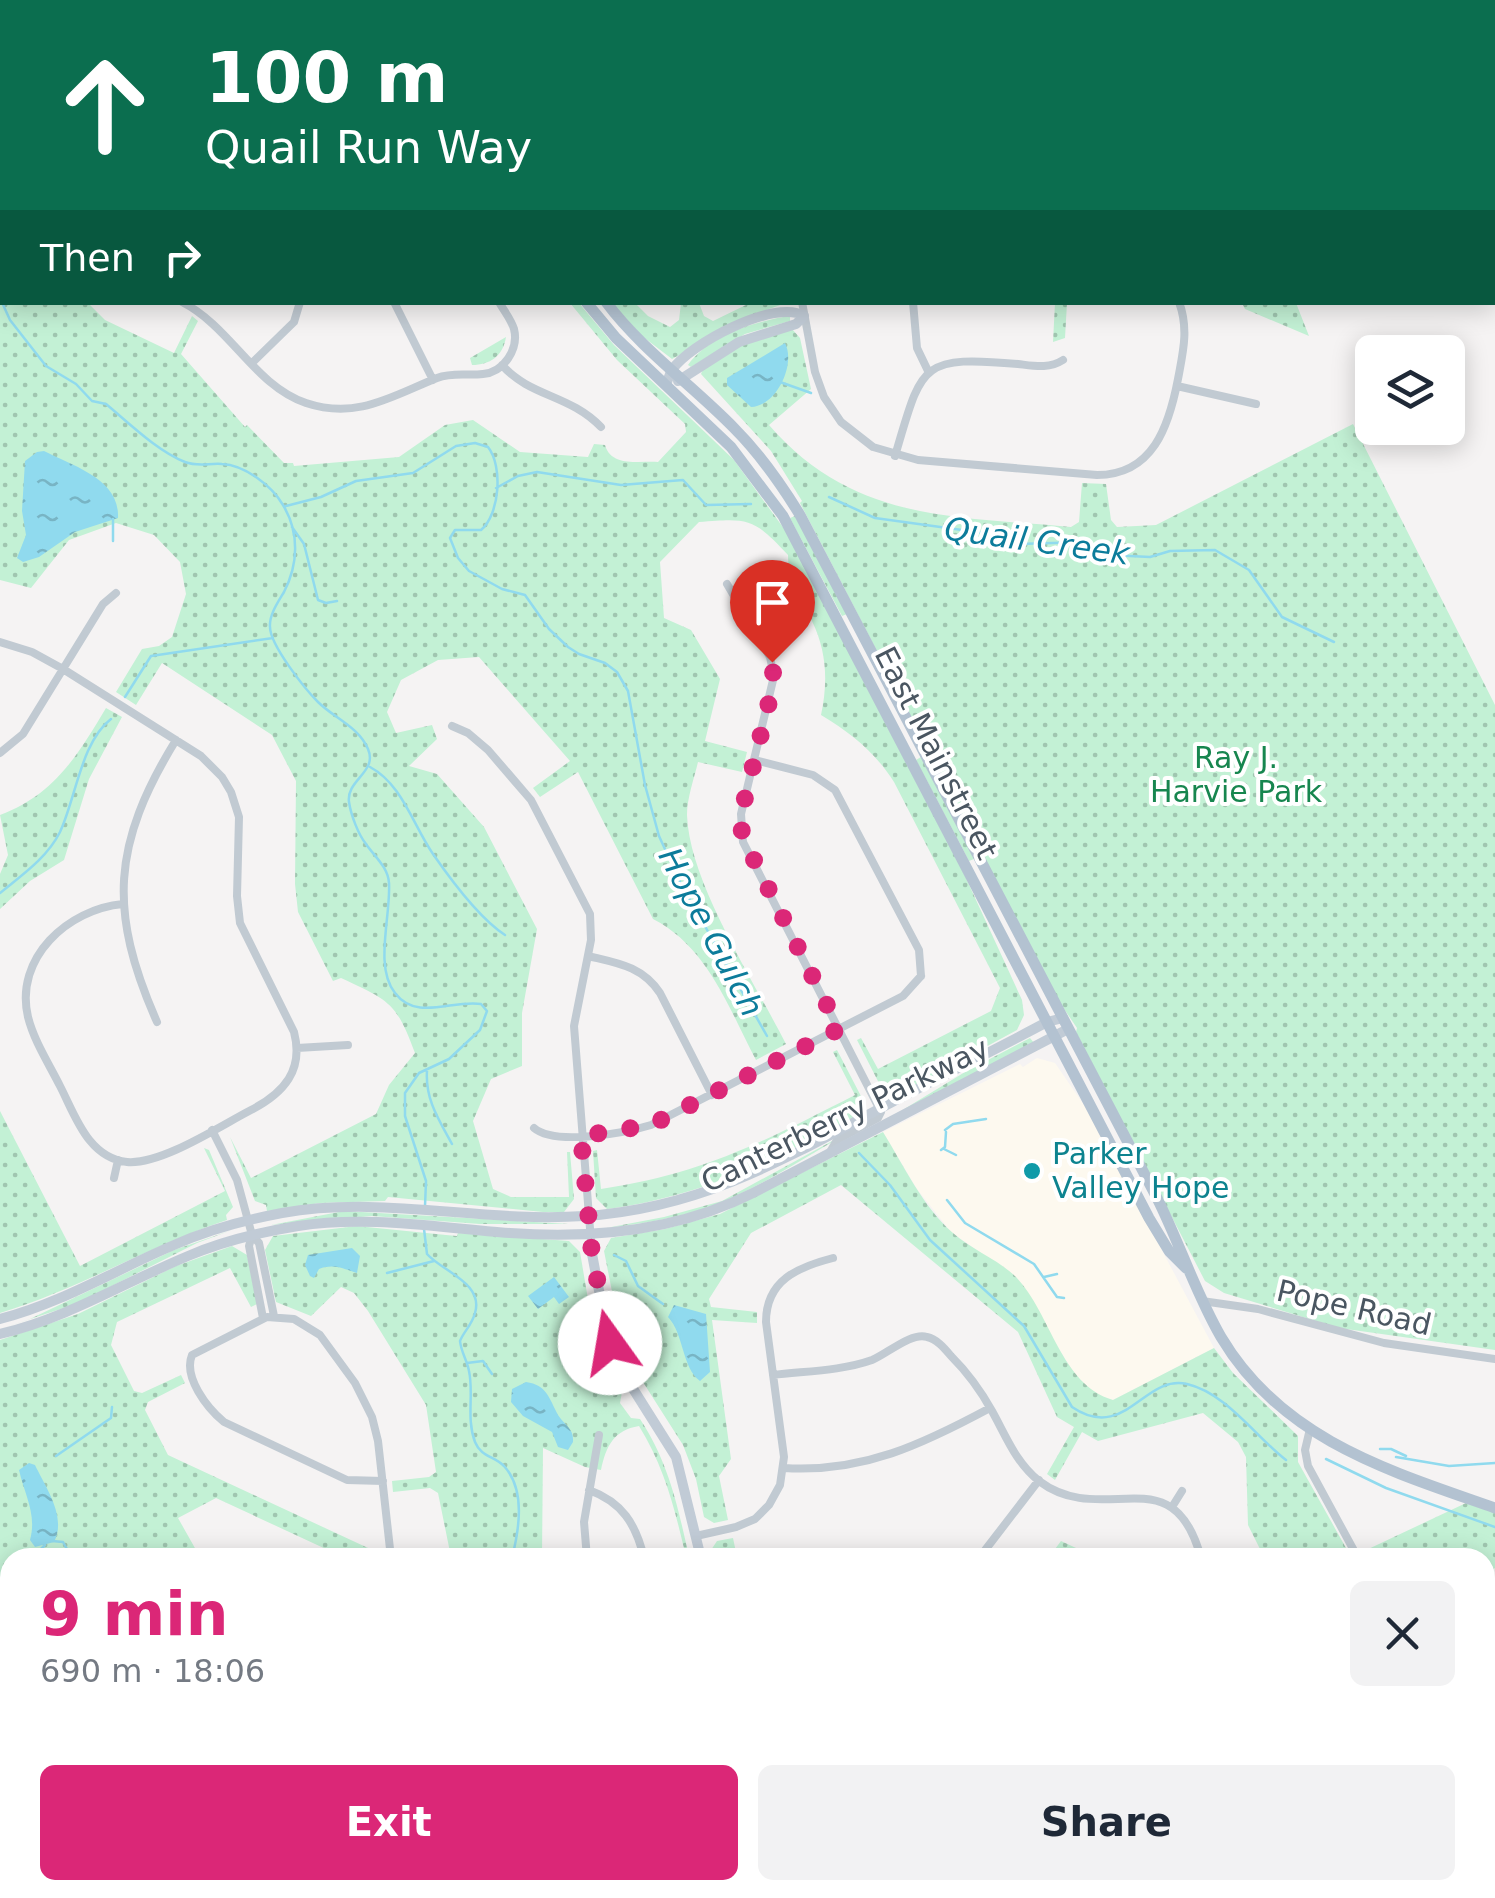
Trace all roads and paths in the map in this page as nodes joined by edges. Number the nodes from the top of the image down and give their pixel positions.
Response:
1 (193, 305) edge
2 (299, 305) edge
3 (395, 305) edge
4 (499, 305) edge
5 (588, 305) edge
6 (609, 305) edge
7 (802, 305) edge
8 (913, 305) edge
9 (1181, 305) edge
10 (804, 316) junction
11 (1064, 360) dead end
12 (252, 363) junction
13 (502, 365) junction
14 (672, 370) junction
15 (929, 373) junction
16 (432, 380) junction
17 (683, 380) junction
18 (666, 385) junction
19 (1177, 386) junction
20 (1256, 404) dead end
21 (601, 427) dead end
22 (895, 456) junction
23 (727, 584) dead end
24 (116, 593) dead end
25 (0, 642) edge
26 (63, 668) junction
27 (452, 726) dead end
28 (176, 740) junction
29 (0, 753) edge
30 (755, 760) junction
31 (123, 904) junction
32 (588, 956) junction
33 (158, 1022) dead end
34 (1047, 1022) junction
35 (1065, 1023) junction
36 (839, 1029) junction
37 (1055, 1038) junction
38 (348, 1045) dead end
39 (297, 1048) junction
40 (712, 1094) junction
41 (880, 1108) junction
42 (534, 1128) dead end
43 (212, 1130) junction
44 (581, 1136) junction
45 (830, 1152) junction
46 (118, 1160) junction
47 (114, 1178) dead end
48 (586, 1216) junction
49 (248, 1220) junction
50 (252, 1235) junction
51 (589, 1235) junction
52 (592, 1254) joint
53 (833, 1258) dead end
54 (1186, 1268) junction
55 (1202, 1300) junction
56 (274, 1316) junction
57 (263, 1318) junction
58 (0, 1319) edge
59 (0, 1334) edge
60 (1495, 1359) edge
61 (773, 1375) junction
62 (990, 1408) junction
63 (1310, 1429) junction
64 (599, 1436) dead end
65 (784, 1468) junction
66 (1039, 1480) junction
67 (382, 1481) junction
68 (589, 1490) junction
69 (1182, 1491) dead end
70 (1172, 1507) junction
71 (1495, 1508) edge
72 (696, 1536) junction
73 (391, 1548) edge
74 (586, 1548) edge
75 (641, 1548) edge
76 (699, 1548) edge
77 (988, 1548) edge
78 (1198, 1548) edge
79 (1353, 1548) edge

1 - 12 street
2 - 12 street
3 - 16 street
4 - 13 street
5 - 18 main road, East Mainstreet
6 - 14 main road, East Mainstreet
7 - 10 street
8 - 15 street
9 - 19 street
10 - 14 street
10 - 17 street
10 - 22 street
11 - 15 street
12 - 16 street
13 - 16 street
13 - 21 street
14 - 17 main road, East Mainstreet
14 - 18 street
15 - 22 street
17 - 18 street
17 - 35 main road, East Mainstreet
18 - 34 main road, East Mainstreet
19 - 20 street
19 - 22 street
23 - 30 street
24 - 26 street
25 - 26 street
26 - 28 street
26 - 29 street
27 - 32 street
28 - 31 street
28 - 39 street
30 - 36 street
30 - 36 street
31 - 33 street
31 - 46 street
32 - 40 street
32 - 44 street
34 - 35 street, Canterberry Parkway
34 - 37 main road, East Mainstreet
34 - 41 street, Canterberry Parkway
35 - 37 street, Canterberry Parkway
35 - 54 main road, East Mainstreet
36 - 40 street
36 - 41 street
37 - 45 street, Canterberry Parkway
37 - 54 main road, East Mainstreet
38 - 39 street
39 - 43 street
40 - 44 street
41 - 45 street
41 - 48 street, Canterberry Parkway
42 - 44 street
43 - 46 street
43 - 49 street
44 - 48 street
45 - 51 street, Canterberry Parkway
46 - 47 street
48 - 49 street, Canterberry Parkway
48 - 51 street
49 - 50 street
49 - 58 street, Canterberry Parkway
50 - 51 street, Canterberry Parkway
50 - 56 street
50 - 57 street
50 - 59 street, Canterberry Parkway
51 - 52 street
52 - 72 street
53 - 61 street
54 - 55 main road, East Mainstreet
55 - 60 street, Pope Road
55 - 63 main road, East Mainstreet
56 - 57 street
56 - 67 street
57 - 67 street
61 - 62 street
61 - 65 street
62 - 65 street
62 - 66 street
63 - 71 main road, East Mainstreet
63 - 79 street
64 - 68 street
65 - 72 street
66 - 70 street
66 - 77 street
67 - 73 street
68 - 74 street
68 - 75 street
69 - 70 street
70 - 78 street
72 - 76 street

